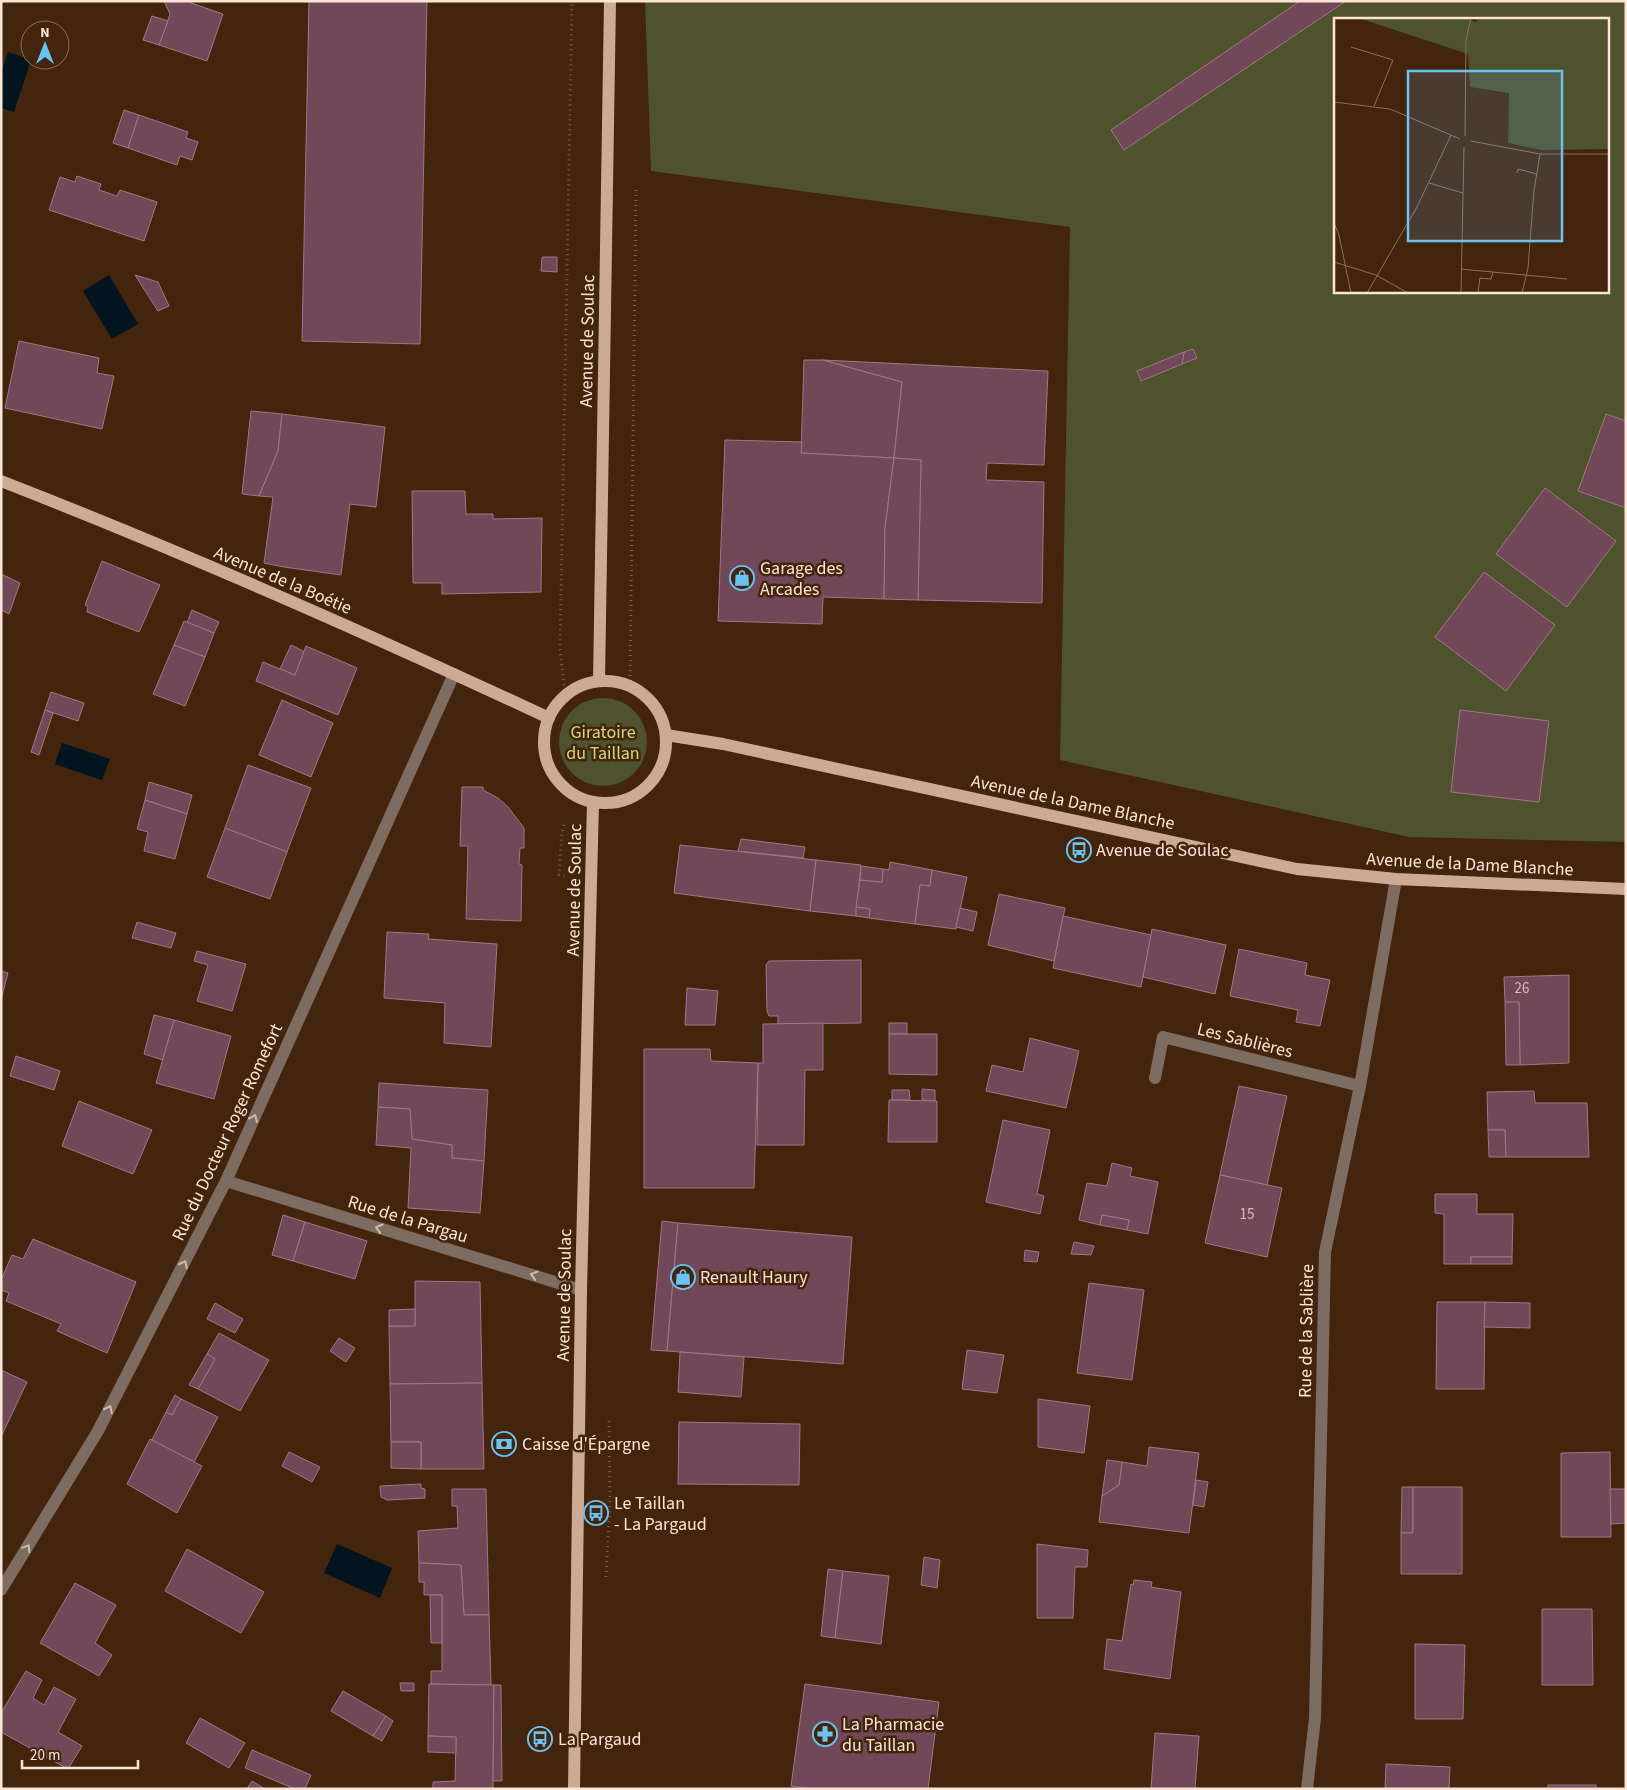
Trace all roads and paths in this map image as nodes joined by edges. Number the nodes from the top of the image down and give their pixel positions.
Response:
1 (572, 1) edge
2 (610, 1) edge
3 (636, 184) dead end
4 (1, 481) edge
5 (454, 674) junction
6 (599, 681) junction
7 (630, 686) junction
8 (565, 696) junction
9 (549, 718) junction
10 (666, 735) junction
11 (593, 802) junction
12 (1396, 879) junction
13 (1626, 889) edge
14 (1156, 1078) dead end
15 (1360, 1086) junction
16 (226, 1181) junction
17 (581, 1290) junction
18 (1, 1590) edge
19 (574, 1789) edge
20 (1306, 1789) edge

1 - 8 path
2 - 6 main road, Avenue de Soulac
3 - 7 path
4 - 5 main road, Avenue de la Boétie
5 - 9 main road, Avenue de la Boétie
16 -> 5 street, Rue du Docteur Roger Romefort
6 - 7 main road
6 - 8 main road
7 - 10 main road
8 - 9 main road
9 - 11 main road
10 - 11 main road
10 - 12 main road, Avenue de la Dame Blanche
11 - 17 main road, Avenue de Soulac
12 - 13 main road, Avenue de la Dame Blanche
12 - 15 street, Rue de la Sablière
14 - 15 street, Les Sablières
15 - 20 street, Rue de la Sablière
17 -> 16 street, Rue de la Pargau
18 -> 16 street, Rue du Docteur Roger Romefort
17 - 19 main road, Avenue de Soulac

